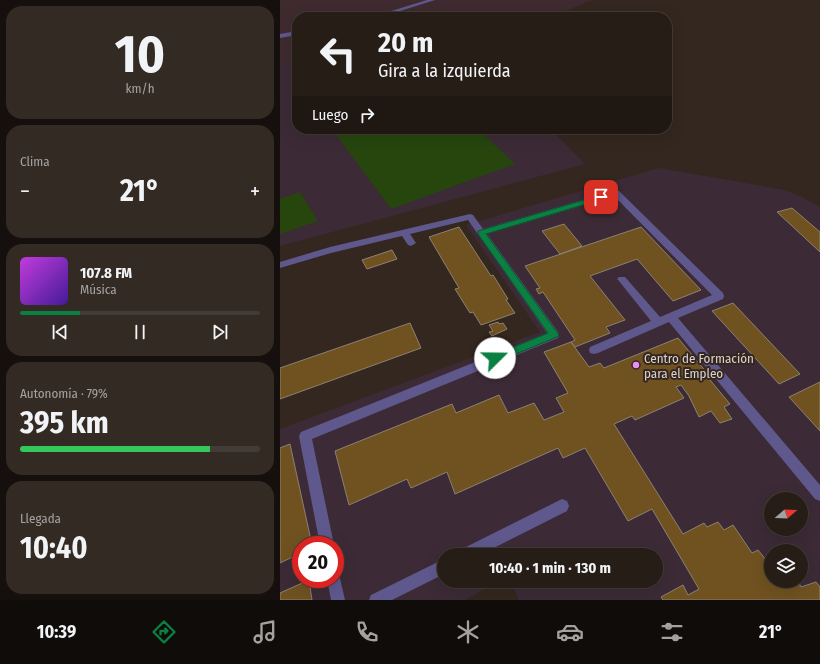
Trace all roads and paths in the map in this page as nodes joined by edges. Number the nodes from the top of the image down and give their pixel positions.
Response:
1 (432, 0) edge
2 (392, 12) edge
3 (292, 34) edge
4 (280, 36) edge
5 (404, 232) junction
6 (481, 232) junction
7 (411, 243) dead end
8 (280, 265) edge
9 (622, 279) dead end
10 (671, 317) junction
11 (659, 322) junction
12 (594, 350) dead end
13 (820, 495) edge
14 (562, 506) dead end
15 (325, 536) edge
16 (479, 548) edge
17 (437, 570) edge
18 (336, 588) edge
19 (338, 600) edge
20 (376, 600) edge

1 - 2 lane
3 - 4 lane
5 - 6 lane
5 - 7 lane
5 - 8 lane
6 - 10 lane
6 - 15 lane
9 - 11 lane
10 - 11 lane
10 - 13 lane
11 - 12 lane
14 - 16 lane
17 - 20 lane
18 - 19 lane

